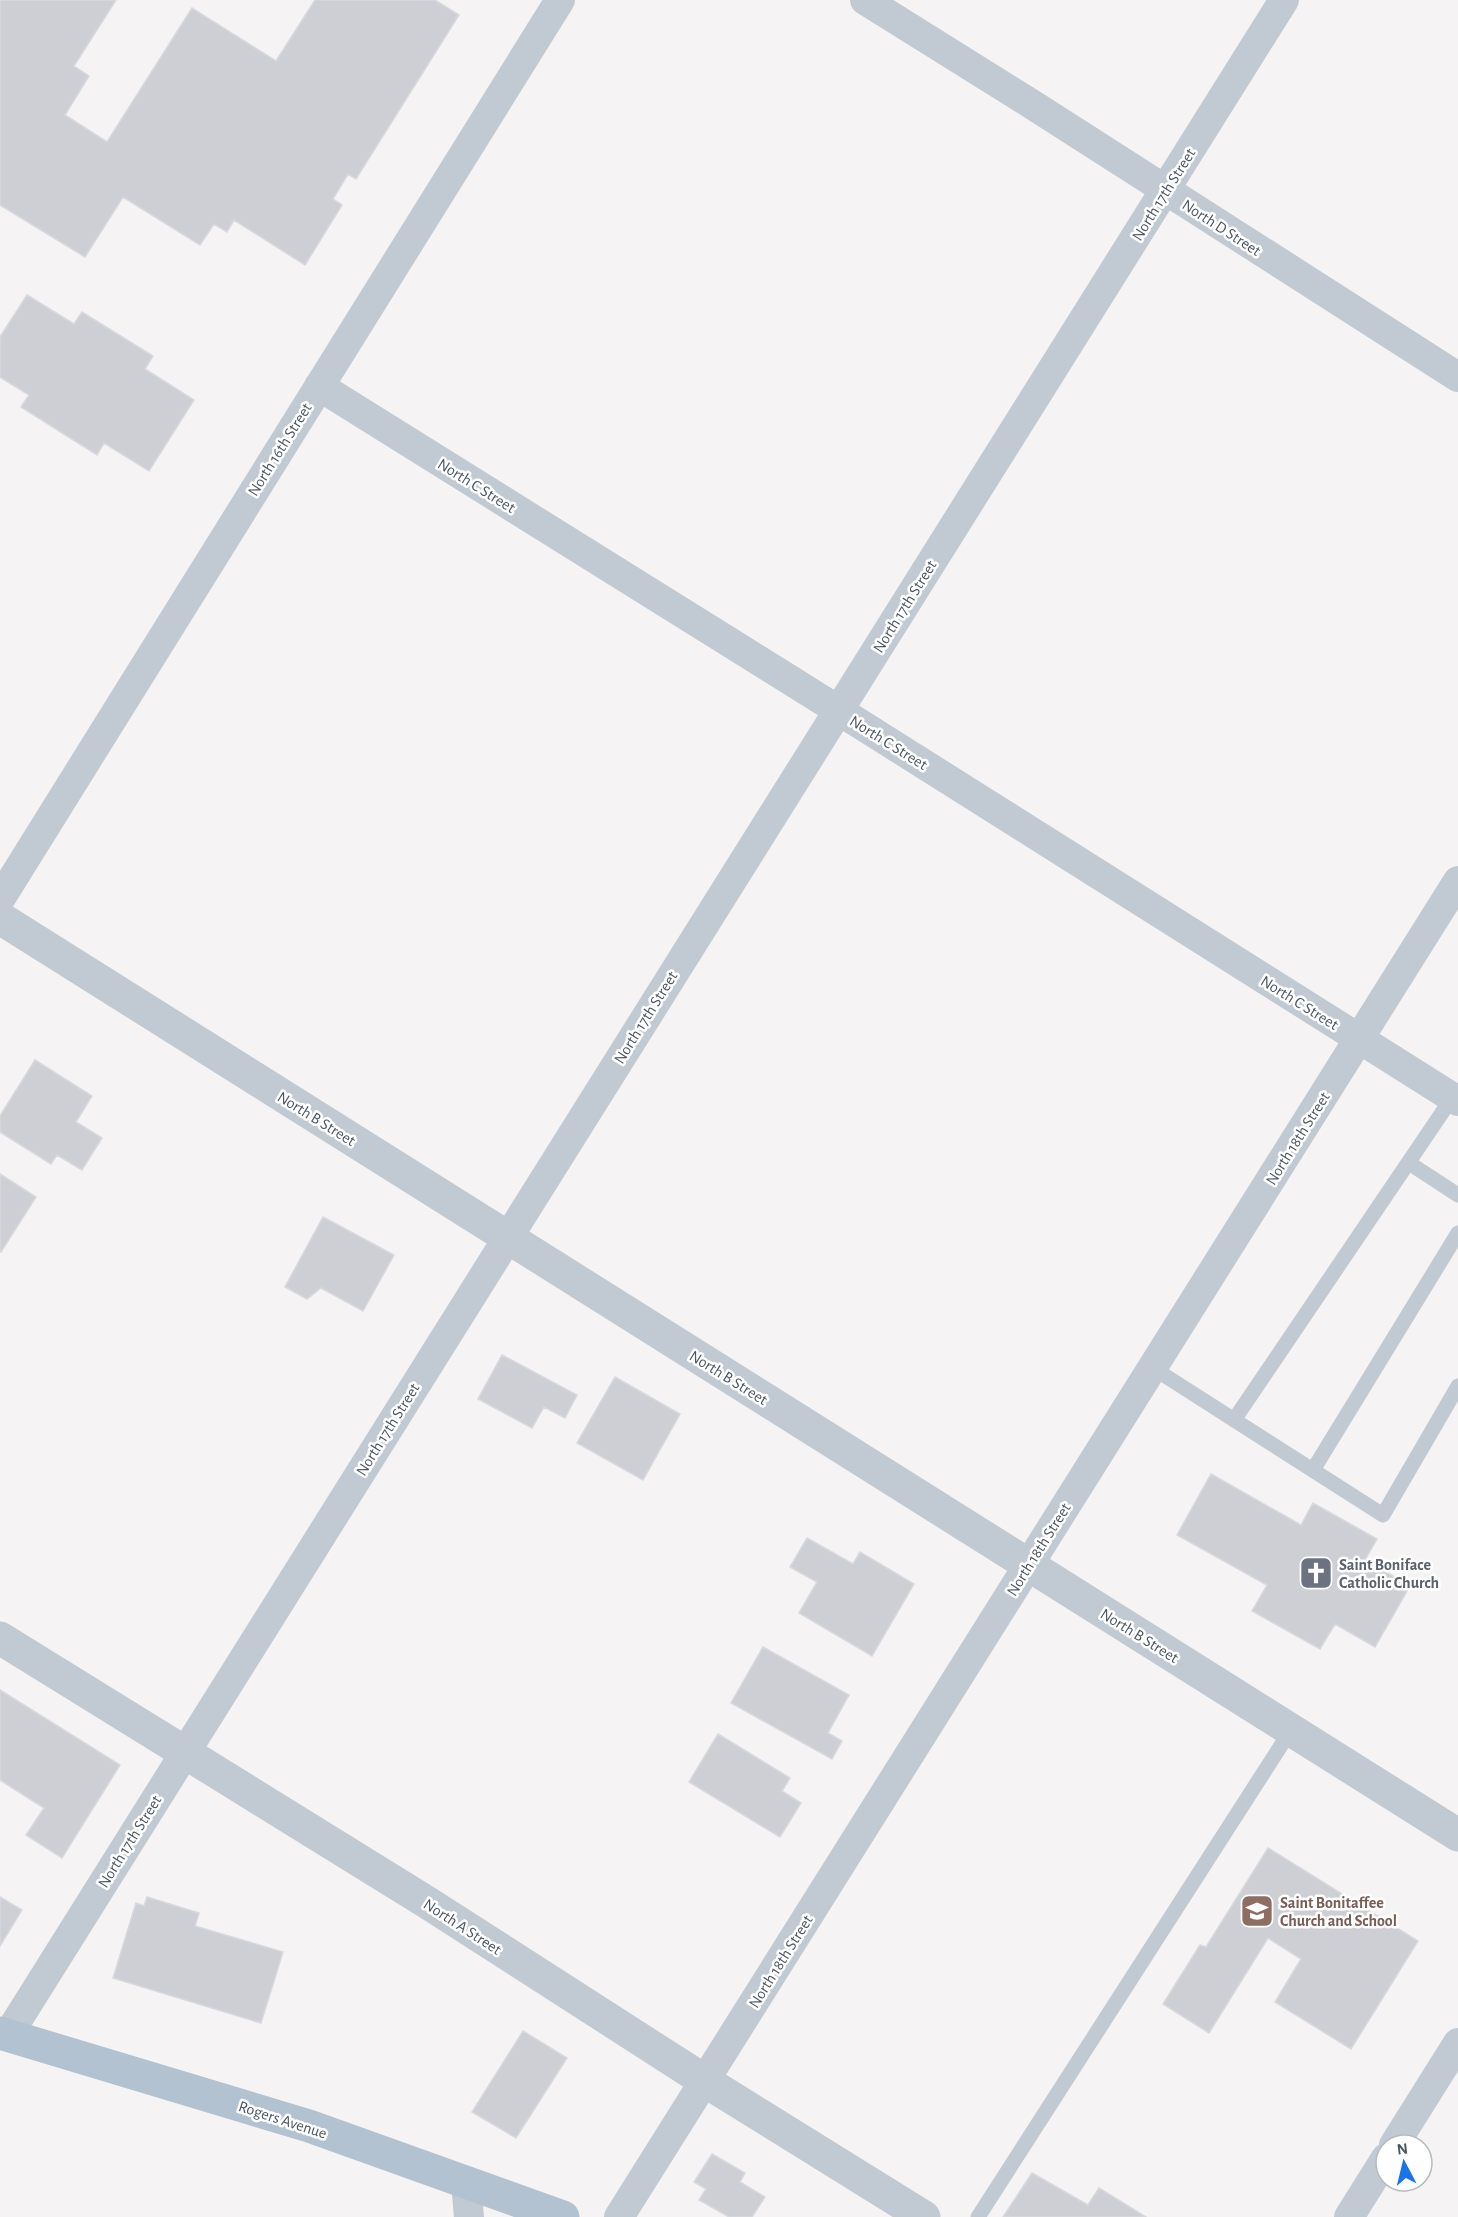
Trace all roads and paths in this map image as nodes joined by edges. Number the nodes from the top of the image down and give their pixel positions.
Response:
1 (560, 0) edge
2 (865, 0) edge
3 (1284, 0) edge
4 (1166, 190) junction
5 (1458, 377) edge
6 (319, 386) junction
7 (838, 710) junction
8 (1458, 881) edge
9 (0, 899) edge
10 (0, 918) edge
11 (1359, 1039) junction
12 (1455, 1100) edge
13 (1409, 1163) junction
14 (1458, 1195) edge
15 (1458, 1233) edge
16 (507, 1238) junction
17 (1153, 1368) junction
18 (1458, 1386) edge
19 (1234, 1420) junction
20 (1312, 1470) junction
21 (1028, 1565) junction
22 (0, 1638) edge
23 (1291, 1730) junction
24 (184, 1753) junction
25 (1458, 1835) edge
26 (4, 2034) edge
27 (1458, 2043) edge
28 (705, 2081) junction
29 (1402, 2133) edge
30 (1374, 2177) edge
31 (466, 2183) junction
32 (469, 2217) edge
33 (563, 2217) edge
34 (619, 2217) edge
35 (924, 2217) edge
36 (978, 2217) edge
37 (1349, 2217) edge

1 - 6 street, North 16th Street
2 - 4 street, North D Street
3 - 4 street, North 17th Street
4 - 5 street, North D Street
4 - 7 street, North 17th Street
6 - 7 street, North C Street
6 - 9 street, North 16th Street
7 - 11 street, North C Street
7 - 16 street, North 17th Street
8 - 11 street, North 18th Street
10 - 16 street, North B Street
11 - 12 street, North C Street
11 - 17 street, North 18th Street
12 - 13 lane
13 - 14 lane
13 - 19 lane
15 - 20 lane
16 - 21 street, North B Street
16 - 24 street, North 17th Street
17 - 19 lane
17 - 21 street, North 18th Street
18 - 20 lane
19 - 20 lane
21 - 23 street, North B Street
21 - 28 street, North 18th Street
22 - 24 street, North A Street
23 - 25 street, North B Street
23 - 36 lane
24 - 26 street, North 17th Street
24 - 28 street, North A Street
26 - 31 main road, Rogers Avenue
27 - 29 street
28 - 34 street, North 18th Street
28 - 35 street, North A Street
30 - 37 street
31 - 32 street
31 - 33 main road, Rogers Avenue

